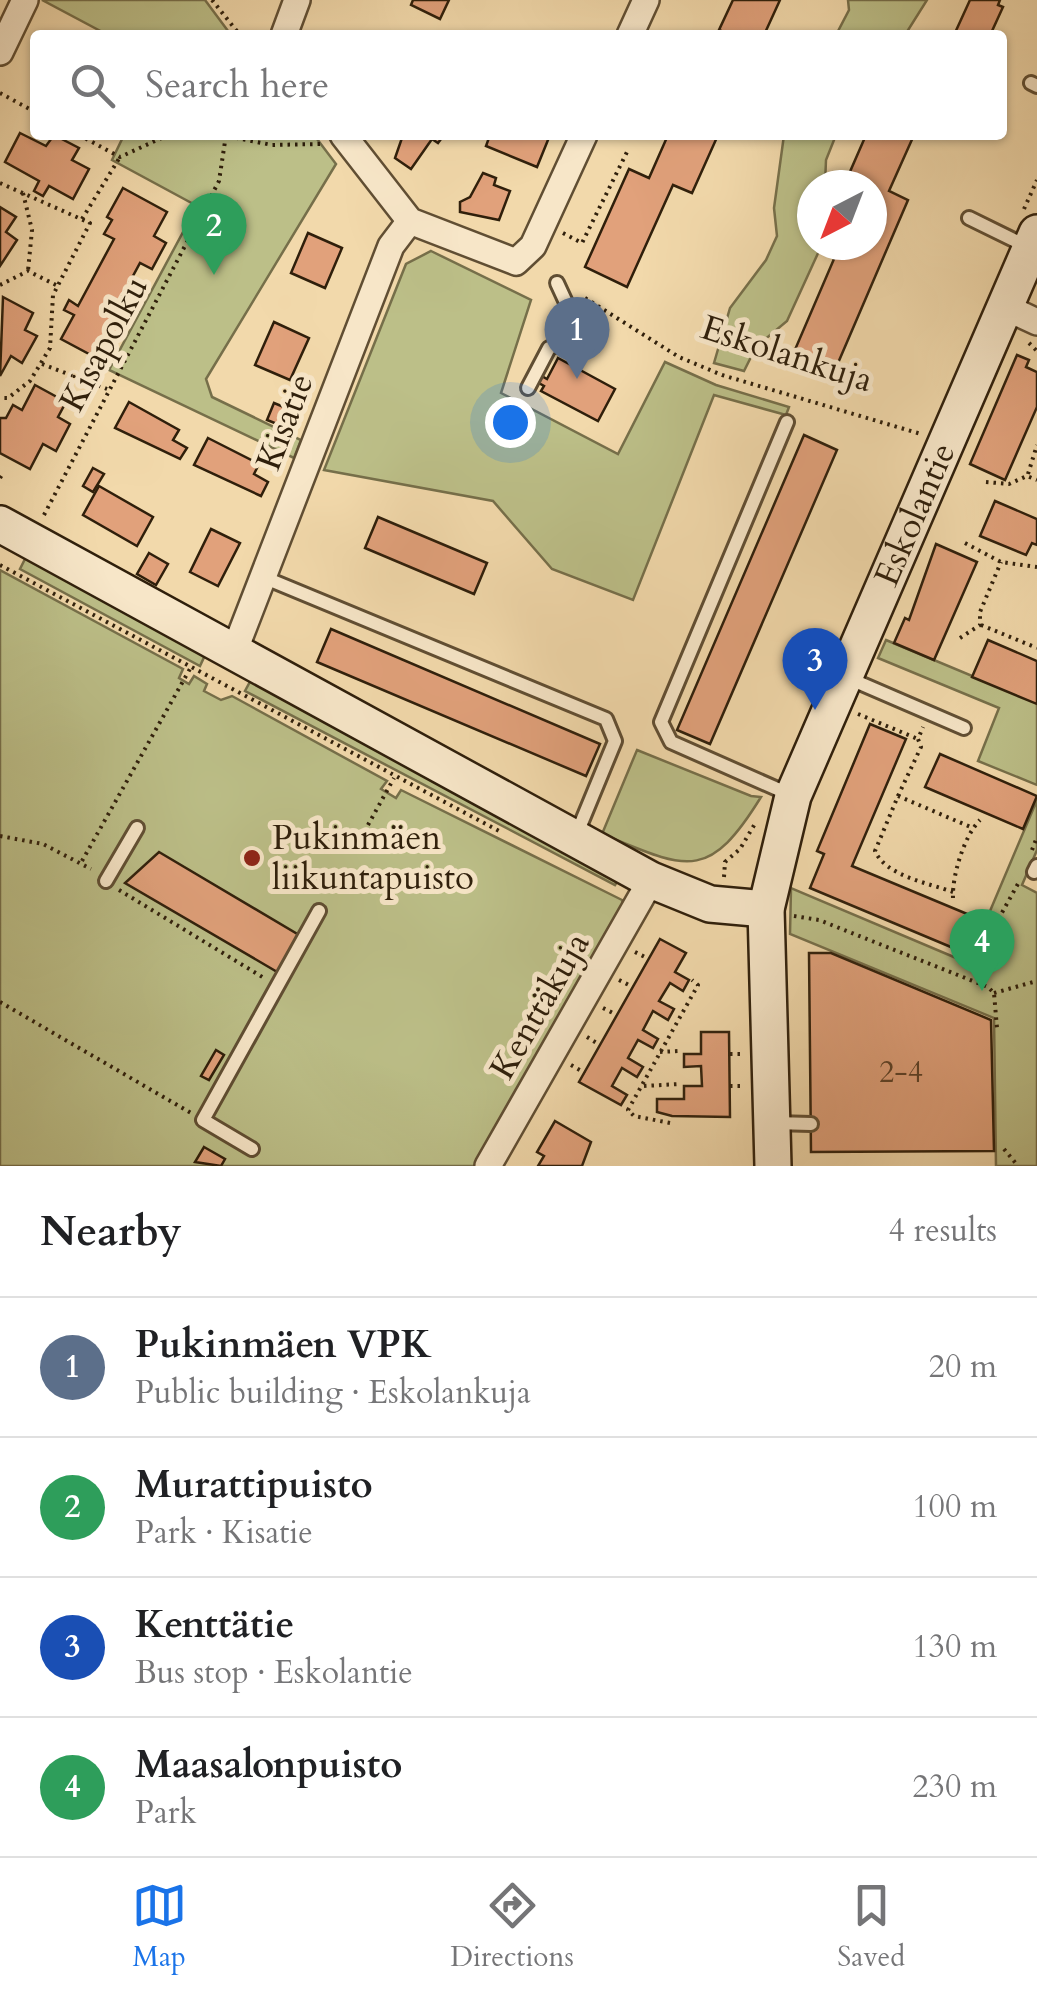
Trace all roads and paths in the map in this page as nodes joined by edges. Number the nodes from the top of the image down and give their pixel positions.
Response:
1 (25, 0) edge
2 (212, 0) edge
3 (297, 0) edge
4 (646, 0) edge
5 (236, 30) edge
6 (286, 30) edge
7 (632, 30) edge
8 (0, 52) edge
9 (0, 93) edge
10 (30, 109) edge
11 (88, 140) edge
12 (157, 140) edge
13 (223, 140) edge
14 (245, 140) edge
15 (325, 140) edge
16 (337, 140) edge
17 (582, 140) edge
18 (628, 150) dead end
19 (120, 157) junction
20 (0, 183) edge
21 (23, 193) junction
22 (968, 218) dead end
23 (82, 220) junction
24 (410, 222) junction
25 (557, 230) dead end
26 (1033, 249) edge
27 (28, 270) junction
28 (557, 283) dead end
29 (0, 285) edge
30 (58, 286) junction
31 (1021, 314) edge
32 (632, 327) dead end
33 (42, 364) junction
34 (528, 388) dead end
35 (108, 390) junction
36 (0, 398) edge
37 (787, 422) dead end
38 (926, 436) dead end
39 (1037, 445) edge
40 (1027, 476) junction
41 (1037, 480) edge
42 (986, 482) dead end
43 (15, 532) edge
44 (965, 543) dead end
45 (1001, 562) junction
46 (1037, 568) edge
47 (12, 572) dead end
48 (262, 576) junction
49 (980, 625) junction
50 (960, 638) dead end
51 (1037, 648) edge
52 (234, 652) junction
53 (191, 667) dead end
54 (846, 677) junction
55 (929, 713) junction
56 (857, 714) dead end
57 (964, 728) dead end
58 (918, 740) junction
59 (394, 778) dead end
60 (794, 796) junction
61 (898, 796) junction
62 (980, 820) dead end
63 (368, 824) dead end
64 (136, 828) dead end
65 (973, 828) junction
66 (1, 833) edge
67 (1037, 837) edge
68 (574, 840) junction
69 (82, 861) junction
70 (1030, 869) edge
71 (106, 881) junction
72 (665, 885) junction
73 (769, 898) junction
74 (319, 911) dead end
75 (692, 980) dead end
76 (1037, 980) edge
77 (980, 984) junction
78 (277, 986) junction
79 (994, 994) junction
80 (0, 1002) edge
81 (696, 1006) dead end
82 (675, 1008) dead end
83 (684, 1009) junction
84 (997, 1028) dead end
85 (580, 1032) dead end
86 (660, 1037) dead end
87 (666, 1041) junction
88 (600, 1044) dead end
89 (660, 1052) junction
90 (679, 1052) dead end
91 (564, 1061) dead end
92 (644, 1065) dead end
93 (651, 1069) junction
94 (584, 1072) dead end
95 (680, 1084) dead end
96 (642, 1086) junction
97 (628, 1093) dead end
98 (635, 1098) junction
99 (203, 1120) junction
100 (670, 1123) dead end
101 (772, 1123) junction
102 (811, 1124) dead end
103 (252, 1149) dead end
104 (1004, 1149) dead end
105 (488, 1166) edge
106 (773, 1166) edge
107 (1018, 1166) edge

1 - 8 street
2 - 5 path
3 - 6 street
4 - 7 street
9 - 10 path
11 - 19 path
12 - 19 path
13 - 35 path, Kisapolku
14 - 15 path
16 - 24 street
17 - 24 street
18 - 25 path
19 - 23 path
20 - 21 path
21 - 23 path
21 - 27 path
22 - 26 lane
23 - 30 path
24 - 48 street, Kisatie
26 - 31 street, Eskolantie
27 - 29 path
27 - 30 path
28 - 34 lane
30 - 33 path
31 - 54 street, Eskolantie
32 - 38 path, Eskolankuja
33 - 35 path
33 - 36 path
35 - 43 path, Kisapolku
37 - 60 lane
39 - 40 path
40 - 41 path
40 - 42 path
43 - 47 path, Kisapolku
43 - 52 street
44 - 45 path
45 - 46 path
45 - 49 path
48 - 52 street, Kisatie
48 - 68 lane
49 - 50 path
49 - 51 path
52 - 68 street
53 - 69 path
54 - 55 lane
54 - 60 street, Eskolantie
55 - 57 lane
55 - 58 path
56 - 58 path
58 - 61 path
59 - 63 path
60 - 73 street, Eskolantie
61 - 65 path
61 - 65 path
62 - 65 path
64 - 71 lane
66 - 69 path
67 - 70 path
68 - 72 street
69 - 71 path
70 - 77 path
71 - 78 path
72 - 73 street
72 - 105 street, Kenttäkuja
73 - 77 path
73 - 101 street, Eskolantie
74 - 78 lane
75 - 83 path
76 - 79 path
77 - 79 path
78 - 99 lane
79 - 84 path
80 - 99 path
81 - 83 path
82 - 83 path
83 - 87 path
85 - 88 path
86 - 87 path
87 - 89 path
89 - 90 path
89 - 93 path
91 - 94 path
92 - 93 path
93 - 96 path
95 - 96 path
96 - 98 path
97 - 98 path
98 - 100 path
99 - 103 lane
101 - 102 lane
101 - 106 street, Eskolantie
104 - 107 path

